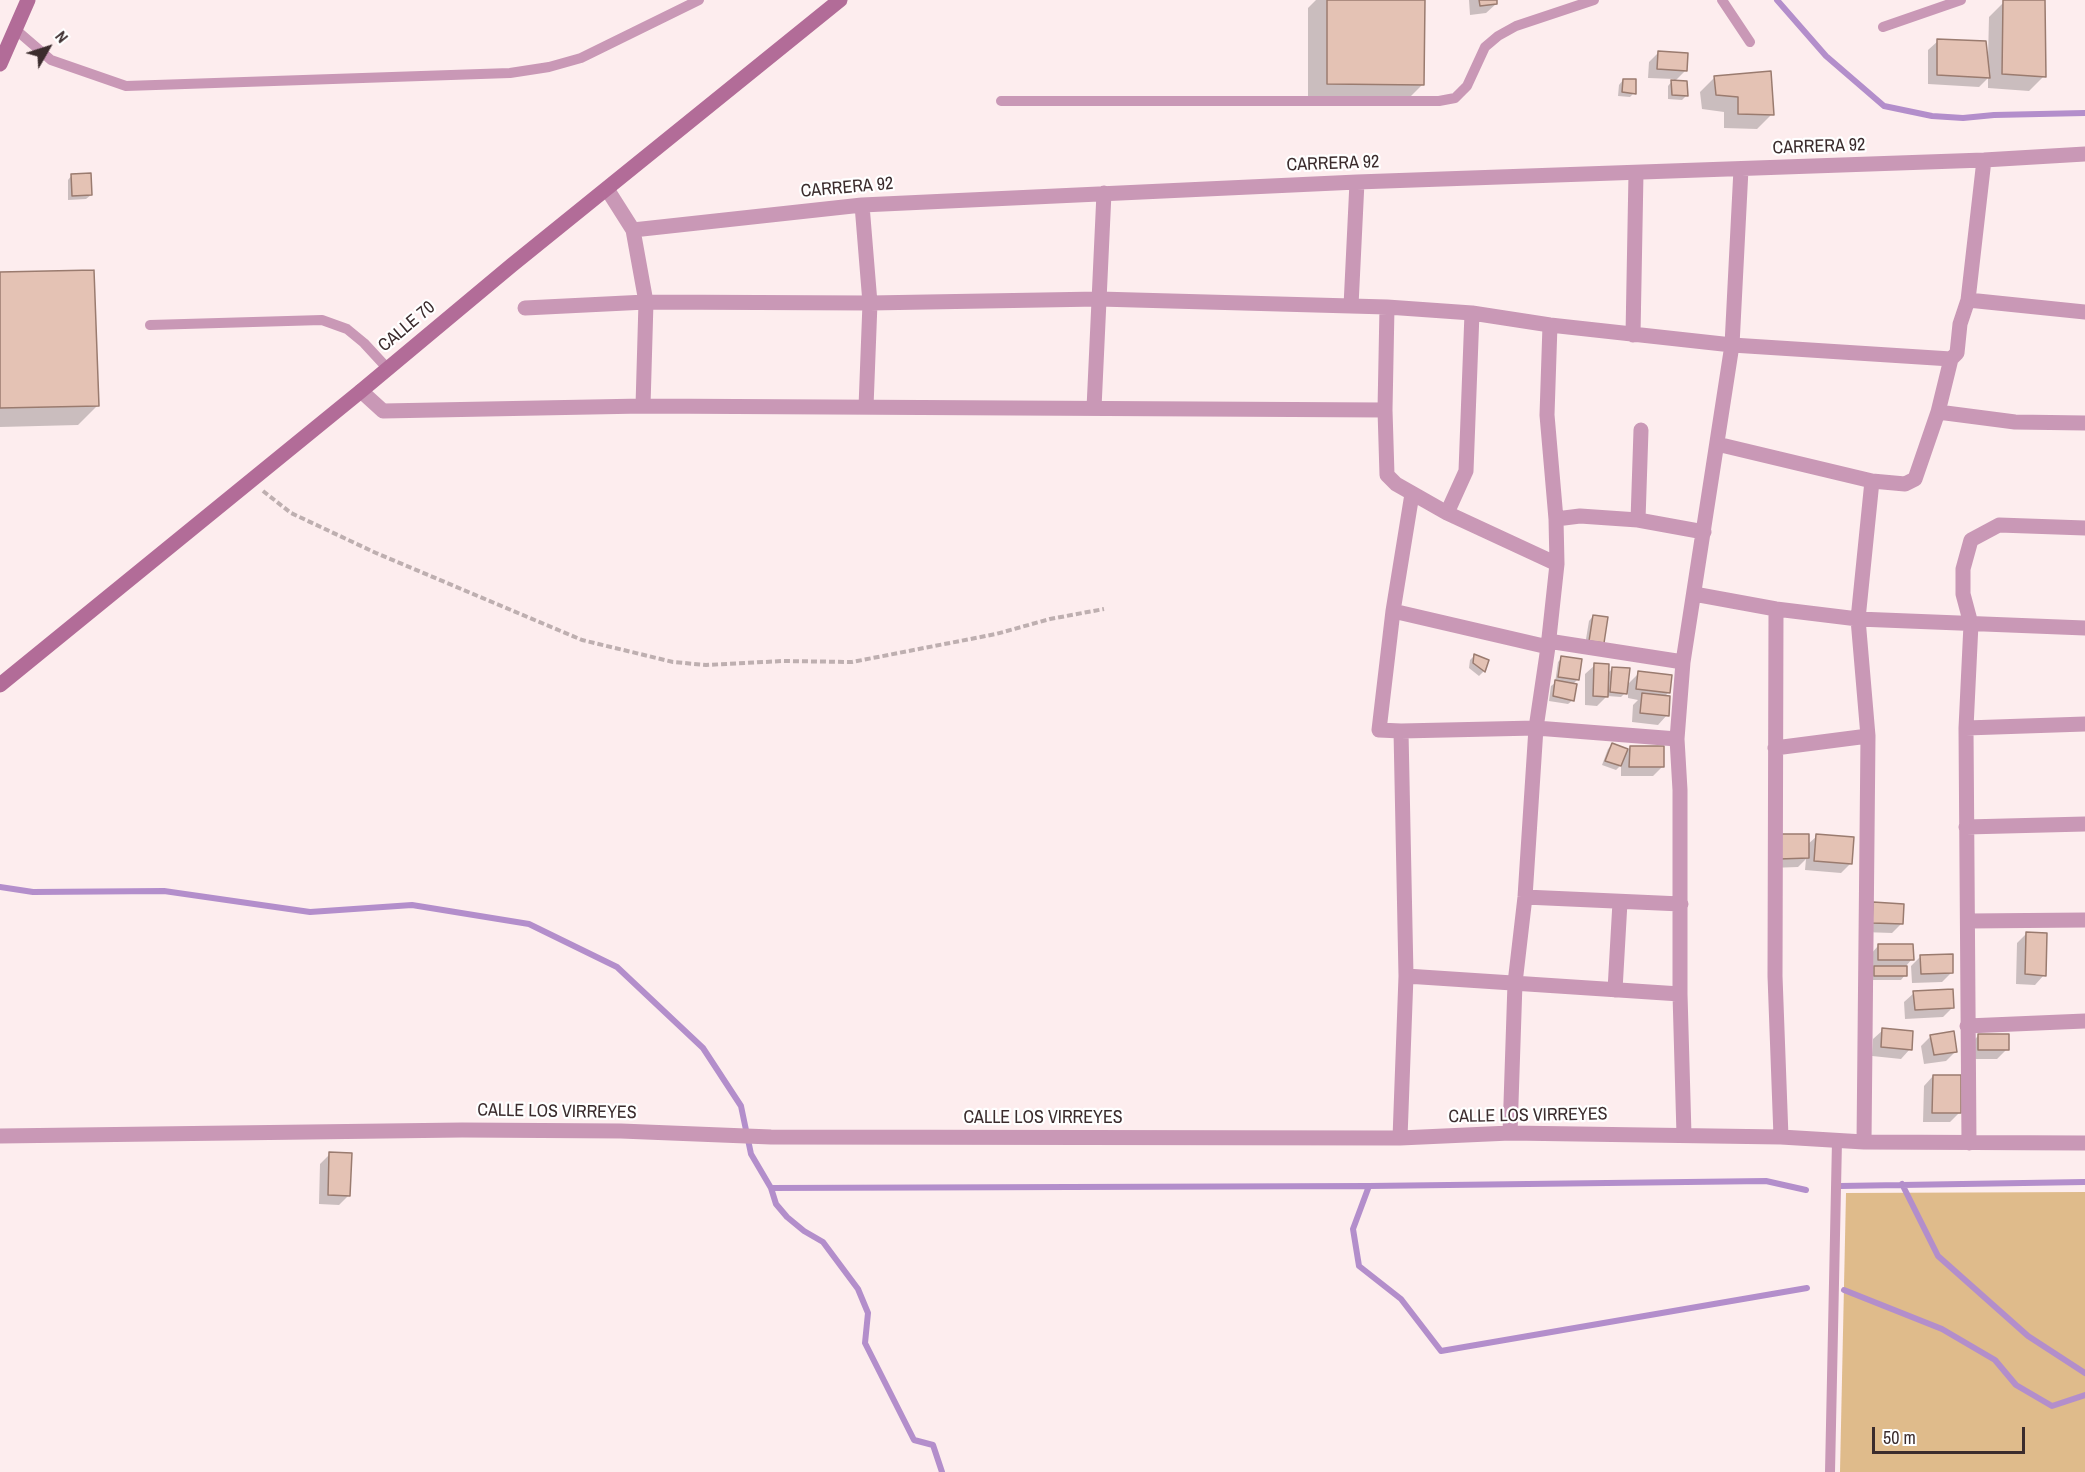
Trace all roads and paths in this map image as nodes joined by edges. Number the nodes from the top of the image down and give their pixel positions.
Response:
1 (28, 0) edge
2 (699, 0) edge
3 (840, 0) edge
4 (1594, 0) edge
5 (1722, 0) edge
6 (1961, 0) edge
7 (1883, 27) dead end
8 (15, 29) junction
9 (1750, 42) dead end
10 (0, 64) edge
11 (1000, 101) dead end
12 (2085, 154) edge
13 (1984, 160) junction
14 (1741, 170) junction
15 (1636, 173) junction
16 (1357, 182) junction
17 (607, 189) junction
18 (1104, 193) junction
19 (862, 205) junction
20 (633, 230) junction
21 (1099, 299) junction
22 (1968, 300) junction
23 (646, 302) junction
24 (870, 303) junction
25 (1351, 306) junction
26 (1387, 307) junction
27 (525, 308) dead end
28 (2085, 312) edge
29 (1472, 314) junction
30 (150, 325) dead end
31 (1550, 325) junction
32 (1633, 335) junction
33 (1732, 345) junction
34 (1951, 359) junction
35 (388, 369) junction
36 (361, 391) junction
37 (643, 406) junction
38 (866, 407) junction
39 (1094, 408) junction
40 (1385, 410) junction
41 (1938, 412) junction
42 (2085, 423) edge
43 (1641, 430) dead end
44 (1717, 444) junction
45 (1872, 481) junction
46 (251, 482) junction
47 (1412, 494) junction
48 (1447, 513) junction
49 (1556, 519) junction
50 (1638, 520) junction
51 (2085, 528) edge
52 (1704, 532) junction
53 (1557, 564) junction
54 (1694, 594) junction
55 (1104, 609) dead end
56 (1776, 609) junction
57 (1393, 611) junction
58 (1858, 619) junction
59 (1971, 624) junction
60 (2085, 628) edge
61 (1548, 644) junction
62 (1683, 662) junction
63 (0, 686) edge
64 (2085, 724) edge
65 (1536, 728) junction
66 (1966, 728) junction
67 (1401, 731) junction
68 (1868, 736) junction
69 (1677, 739) junction
70 (1775, 748) junction
71 (2085, 824) edge
72 (1966, 827) junction
73 (1525, 897) junction
74 (1620, 902) junction
75 (1681, 904) junction
76 (2085, 920) edge
77 (1969, 921) junction
78 (1406, 976) junction
79 (1515, 983) junction
80 (1615, 990) junction
81 (1680, 994) junction
82 (2085, 1021) edge
83 (1967, 1026) junction
84 (1510, 1133) junction
85 (1684, 1135) junction
86 (0, 1136) edge
87 (1781, 1137) junction
88 (1400, 1138) junction
89 (1837, 1141) junction
90 (1864, 1142) junction
91 (1969, 1143) junction
92 (2085, 1143) edge
93 (1830, 1472) edge

1 - 8 street
2 - 8 lane
3 - 17 street, CALLE 70
4 - 11 lane
5 - 9 lane
6 - 7 lane
8 - 10 street
12 - 13 street, CARRERA 92
13 - 14 street, CARRERA 92
13 - 22 street
14 - 15 street, CARRERA 92
14 - 33 street
15 - 16 street, CARRERA 92
15 - 32 street
16 - 18 street, CARRERA 92
16 - 25 street
17 - 20 street
17 - 35 street, CALLE 70
18 - 19 street, CARRERA 92
18 - 21 street
19 - 20 street, CARRERA 92
19 - 24 street
20 - 23 street
21 - 24 street
21 - 25 street
21 - 39 street
22 - 28 street
22 - 34 street
23 - 24 street
23 - 27 street
23 - 37 street
24 - 38 street
25 - 26 street
26 - 29 street
26 - 40 street
29 - 31 street
29 - 48 street
30 - 35 lane
31 - 32 street
31 - 49 street
32 - 33 street
33 - 34 street
33 - 44 street
34 - 41 street
35 - 36 street, CALLE 70
36 - 37 street
36 - 46 street, CALLE 70
37 - 38 street
38 - 39 street
39 - 40 street
40 - 47 street
41 - 42 street
41 - 45 street
43 - 50 street
44 - 45 street
44 - 52 street
45 - 58 street
46 - 55 path
46 - 63 street, CALLE 70
47 - 48 street
47 - 57 street
48 - 53 street
49 - 50 street
49 - 53 street
50 - 52 street
51 - 59 street
52 - 54 street
53 - 61 street
54 - 56 street
54 - 62 street
56 - 58 street
56 - 70 street
57 - 61 street
57 - 67 street
58 - 59 street
58 - 68 street
59 - 60 street
59 - 66 street
61 - 62 street
61 - 65 street
62 - 69 street
64 - 66 street
65 - 67 street
65 - 69 street
65 - 73 street
66 - 72 street
67 - 78 street
68 - 70 street
68 - 90 street
69 - 75 street
70 - 87 street
71 - 72 street
72 - 77 street
73 - 74 street
73 - 79 street
74 - 75 street
74 - 80 street
75 - 81 street
76 - 77 street
77 - 83 street
78 - 79 street
78 - 88 street
79 - 80 street
79 - 84 street
80 - 81 street
81 - 85 street
82 - 83 street
83 - 91 street
84 - 85 street, CALLE LOS VIRREYES
84 - 88 street, CALLE LOS VIRREYES
85 - 87 street, CALLE LOS VIRREYES
86 - 88 street, CALLE LOS VIRREYES
87 - 89 street, CALLE LOS VIRREYES
89 - 90 street, CALLE LOS VIRREYES
89 - 93 lane
90 - 91 street, CALLE LOS VIRREYES
91 - 92 street, CALLE LOS VIRREYES

